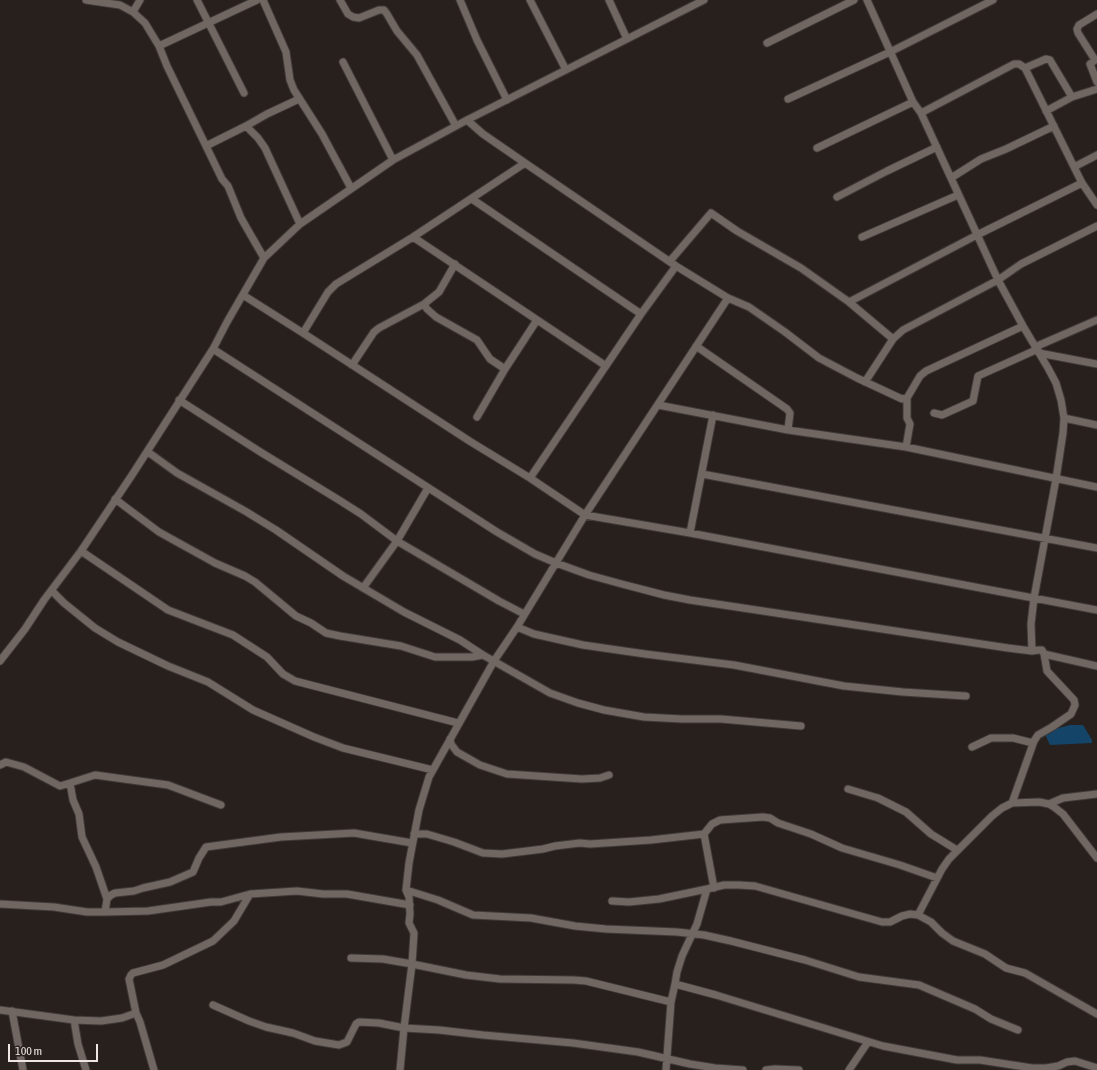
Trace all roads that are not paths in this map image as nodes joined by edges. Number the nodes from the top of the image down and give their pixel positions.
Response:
1 (86, 0) edge
2 (140, 0) edge
3 (197, 0) edge
4 (257, 0) edge
5 (263, 0) edge
6 (340, 0) edge
7 (460, 0) edge
8 (530, 0) edge
9 (609, 0) edge
10 (704, 0) edge
11 (854, 0) edge
12 (867, 0) edge
13 (993, 0) edge
14 (105, 1) edge
15 (133, 12) junction
16 (1097, 14) edge
17 (209, 23) junction
18 (627, 39) junction
19 (767, 42) dead end
20 (159, 46) junction
21 (890, 52) junction
22 (343, 62) dead end
23 (1025, 68) junction
24 (566, 70) junction
25 (1097, 82) edge
26 (1097, 89) edge
27 (244, 93) dead end
28 (1072, 97) junction
29 (299, 99) junction
30 (788, 99) dead end
31 (507, 100) junction
32 (913, 102) junction
33 (1046, 111) junction
34 (921, 112) junction
35 (467, 120) junction
36 (246, 126) junction
37 (456, 126) junction
38 (1054, 126) junction
39 (206, 146) junction
40 (936, 147) junction
41 (817, 148) dead end
42 (1097, 155) edge
43 (393, 160) junction
44 (525, 163) junction
45 (1074, 167) junction
46 (951, 178) junction
47 (1082, 183) junction
48 (351, 188) junction
49 (958, 194) junction
50 (837, 197) dead end
51 (472, 199) junction
52 (1096, 200) edge
53 (300, 224) junction
54 (1097, 226) edge
55 (977, 235) junction
56 (413, 237) junction
57 (862, 238) dead end
58 (264, 258) junction
59 (673, 263) junction
60 (455, 264) junction
61 (998, 280) junction
62 (243, 295) junction
63 (728, 298) junction
64 (848, 302) junction
65 (424, 304) junction
66 (641, 314) junction
67 (537, 320) junction
68 (1097, 320) edge
69 (1023, 326) junction
70 (303, 333) junction
71 (893, 339) junction
72 (696, 346) junction
73 (213, 349) junction
74 (1037, 350) junction
75 (1097, 364) edge
76 (352, 365) junction
77 (606, 366) junction
78 (505, 369) junction
79 (865, 382) junction
80 (907, 398) junction
81 (179, 400) junction
82 (658, 406) junction
83 (934, 412) dead end
84 (712, 415) junction
85 (477, 417) dead end
86 (1064, 418) junction
87 (1097, 425) edge
88 (788, 430) junction
89 (906, 447) junction
90 (148, 452) junction
91 (702, 474) junction
92 (530, 478) junction
93 (1056, 480) junction
94 (1097, 487) edge
95 (428, 488) junction
96 (115, 499) junction
97 (585, 515) junction
98 (690, 534) junction
99 (1046, 539) junction
100 (397, 541) junction
101 (1097, 548) edge
102 (81, 551) junction
103 (556, 563) junction
104 (363, 588) junction
105 (52, 591) junction
106 (1034, 598) junction
107 (1097, 610) edge
108 (524, 614) junction
109 (517, 627) junction
110 (1032, 651) junction
111 (1044, 654) junction
112 (482, 655) junction
113 (0, 661) edge
114 (494, 661) junction
115 (1097, 666) edge
116 (966, 696) dead end
117 (458, 723) junction
118 (801, 726) dead end
119 (450, 739) junction
120 (1033, 743) junction
121 (972, 747) dead end
122 (0, 765) edge
123 (433, 770) junction
124 (609, 775) dead end
125 (70, 783) junction
126 (848, 789) dead end
127 (1097, 794) edge
128 (1012, 803) junction
129 (1049, 804) junction
130 (221, 805) dead end
131 (414, 834) junction
132 (704, 834) junction
133 (412, 843) junction
134 (957, 850) junction
135 (1097, 858) edge
136 (937, 878) junction
137 (711, 888) junction
138 (406, 890) junction
139 (250, 894) junction
140 (107, 899) junction
141 (612, 901) dead end
142 (0, 904) edge
143 (410, 905) junction
144 (105, 912) junction
145 (918, 915) junction
146 (692, 934) junction
147 (351, 958) dead end
148 (412, 964) junction
149 (675, 984) junction
150 (671, 1002) junction
151 (213, 1005) dead end
152 (0, 1010) edge
153 (12, 1011) junction
154 (136, 1013) junction
155 (1097, 1014) edge
156 (74, 1020) junction
157 (404, 1028) junction
158 (1018, 1030) dead end
159 (868, 1042) junction
160 (667, 1059) junction
161 (1097, 1068) edge
162 (23, 1070) edge
163 (86, 1070) edge
164 (154, 1070) edge
165 (400, 1070) edge
166 (666, 1070) edge
167 (742, 1070) edge
168 (766, 1070) edge
169 (799, 1070) edge
170 (849, 1070) edge

1 - 14 street
2 - 15 street
3 - 17 street
4 - 17 street
5 - 29 street
6 - 37 street
7 - 31 street
8 - 24 street
9 - 18 street
10 - 18 street
11 - 19 street
12 - 21 street
13 - 21 street
14 - 15 street
15 - 20 street
16 - 25 street
17 - 20 street
17 - 27 street
18 - 24 street
20 - 39 street
21 - 30 street
21 - 32 street
22 - 43 street
23 - 28 street
23 - 33 street
23 - 34 street
24 - 31 street
26 - 28 street
28 - 33 street
29 - 36 street
29 - 48 street
31 - 35 street
32 - 34 street
32 - 41 street
33 - 38 street
34 - 40 street
35 - 37 street
35 - 44 street
36 - 39 street
36 - 53 street
37 - 43 street
38 - 45 street
38 - 46 street
39 - 58 street
40 - 46 street
40 - 50 street
42 - 45 street
43 - 48 street
44 - 51 street
44 - 59 street
45 - 47 street
46 - 49 street
47 - 52 street
47 - 55 street
48 - 53 street
49 - 55 street
49 - 57 street
51 - 56 street
51 - 66 street
53 - 58 street
54 - 61 street
55 - 61 street
55 - 64 street
56 - 60 street
56 - 70 street
58 - 62 street
59 - 63 street
59 - 64 street
59 - 66 street
60 - 65 street
60 - 67 street
61 - 69 street
61 - 71 street
62 - 70 street
62 - 73 street
63 - 72 street
63 - 79 street
64 - 71 street
65 - 76 street
65 - 78 street
66 - 77 street
67 - 77 street
67 - 78 street
68 - 74 street
69 - 74 street
69 - 80 street
70 - 76 street
71 - 79 street
72 - 82 street
72 - 88 street
73 - 81 street
73 - 95 street
74 - 75 street
74 - 83 street
74 - 86 street
76 - 92 street
77 - 92 street
78 - 85 street
79 - 80 street
80 - 89 street
81 - 90 street
81 - 100 street
82 - 84 street
82 - 97 street
84 - 88 street
84 - 91 street
86 - 87 street
86 - 93 street
88 - 89 street
89 - 93 street
90 - 96 street
90 - 104 street
91 - 98 street
91 - 99 street
92 - 97 street
93 - 94 street
93 - 99 street
95 - 100 street
95 - 103 street
96 - 102 street
96 - 112 street
97 - 98 street
97 - 103 street
98 - 106 street
99 - 101 street
99 - 106 street
100 - 104 street
100 - 108 street
102 - 105 street
102 - 117 street
103 - 108 street
103 - 110 street
104 - 112 street
105 - 113 street
105 - 123 street
106 - 107 street
106 - 110 street
108 - 109 street
109 - 114 street
109 - 116 street
110 - 111 street
111 - 115 street
111 - 120 street
112 - 114 street
114 - 117 street
114 - 118 street
117 - 119 street
119 - 123 street
119 - 124 street
120 - 121 street
120 - 128 street
122 - 125 street
123 - 131 street
125 - 130 street
125 - 140 street
126 - 134 street
127 - 129 street
128 - 129 street
128 - 134 street
129 - 135 street
131 - 132 street
131 - 133 street
132 - 136 street
132 - 137 street
133 - 138 street
133 - 140 street
134 - 136 street
136 - 145 street
137 - 141 street
137 - 145 street
137 - 146 street
138 - 143 street
138 - 146 street
139 - 143 street
139 - 144 street
139 - 154 street
140 - 144 street
142 - 144 street
143 - 148 street
145 - 155 street
146 - 149 street
146 - 158 street
147 - 148 street
148 - 150 street
148 - 157 street
149 - 150 street
149 - 159 street
150 - 160 street
151 - 157 street
152 - 153 street
153 - 156 street
153 - 162 street
154 - 156 street
154 - 164 street
156 - 163 street
157 - 160 street
157 - 165 street
159 - 161 street
159 - 170 street
160 - 166 street
160 - 167 street
168 - 169 street

